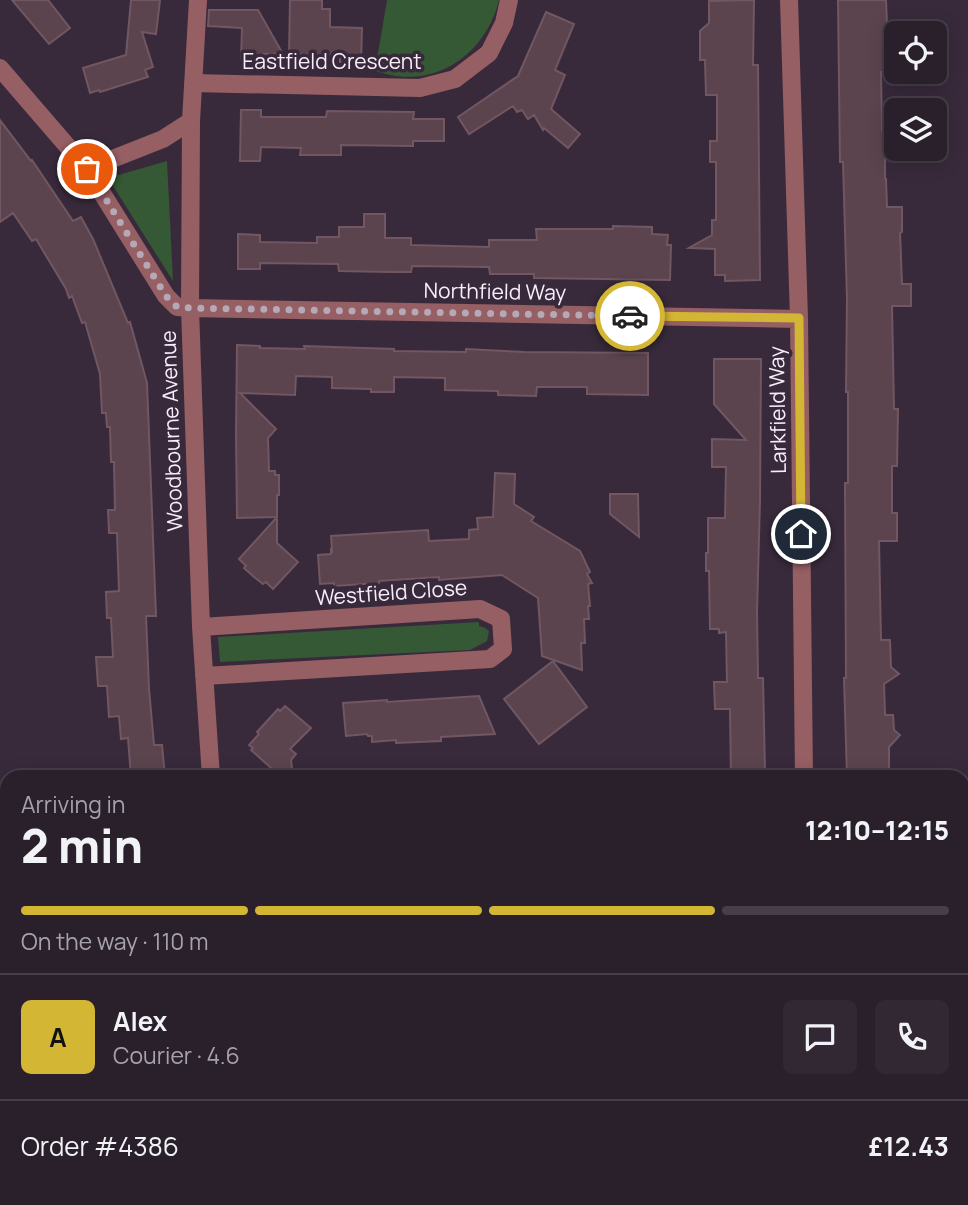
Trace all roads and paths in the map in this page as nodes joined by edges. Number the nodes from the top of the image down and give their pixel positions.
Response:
1 (198, 0) edge
2 (509, 0) edge
3 (789, 0) edge
4 (0, 68) edge
5 (193, 83) junction
6 (191, 121) junction
7 (87, 169) junction
8 (190, 308) junction
9 (799, 318) junction
10 (201, 626) junction
11 (204, 676) junction
12 (211, 770) edge
13 (804, 770) edge

1 - 5 street, Woodbourne Avenue
2 - 5 street, Eastfield Crescent
3 - 9 street, Larkfield Way
4 - 7 street
5 - 6 street, Woodbourne Avenue
6 - 7 street
6 - 8 street, Woodbourne Avenue
7 - 8 street
8 - 9 street, Northfield Way
8 - 10 street, Woodbourne Avenue
9 - 13 street, Larkfield Way
10 - 11 street, Woodbourne Avenue
10 - 11 street, Westfield Close
11 - 12 street, Woodbourne Avenue

